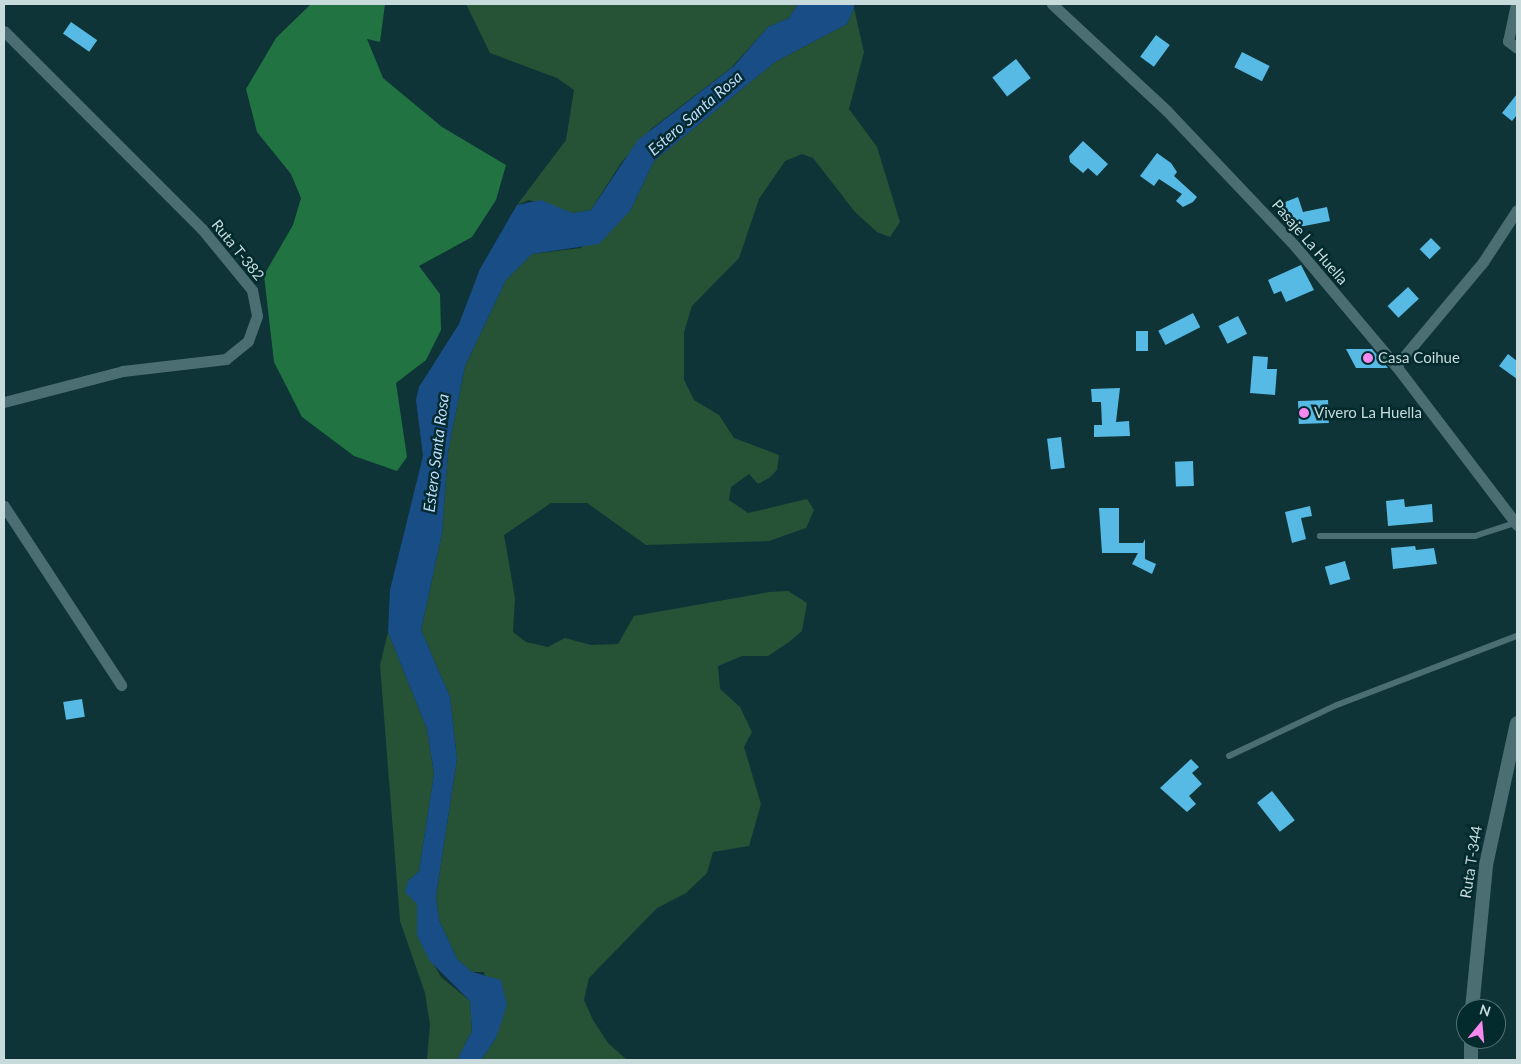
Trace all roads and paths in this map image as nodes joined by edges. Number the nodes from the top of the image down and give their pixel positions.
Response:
1 (1052, 4) edge
2 (1516, 4) edge
3 (4, 31) edge
4 (1517, 48) edge
5 (1517, 210) edge
6 (1396, 366) junction
7 (4, 402) edge
8 (4, 506) edge
9 (1516, 524) edge
10 (1320, 536) dead end
11 (1517, 636) edge
12 (121, 685) dead end
13 (1517, 723) edge
14 (1230, 756) dead end
15 (1473, 999) edge

1 - 6 street, Pasaje La Huella
2 - 4 street
3 - 7 street, Ruta T-382
5 - 6 street
6 - 9 street, Pasaje La Huella
8 - 12 street
9 - 10 lane
11 - 14 lane
13 - 15 main road, Ruta T-344

